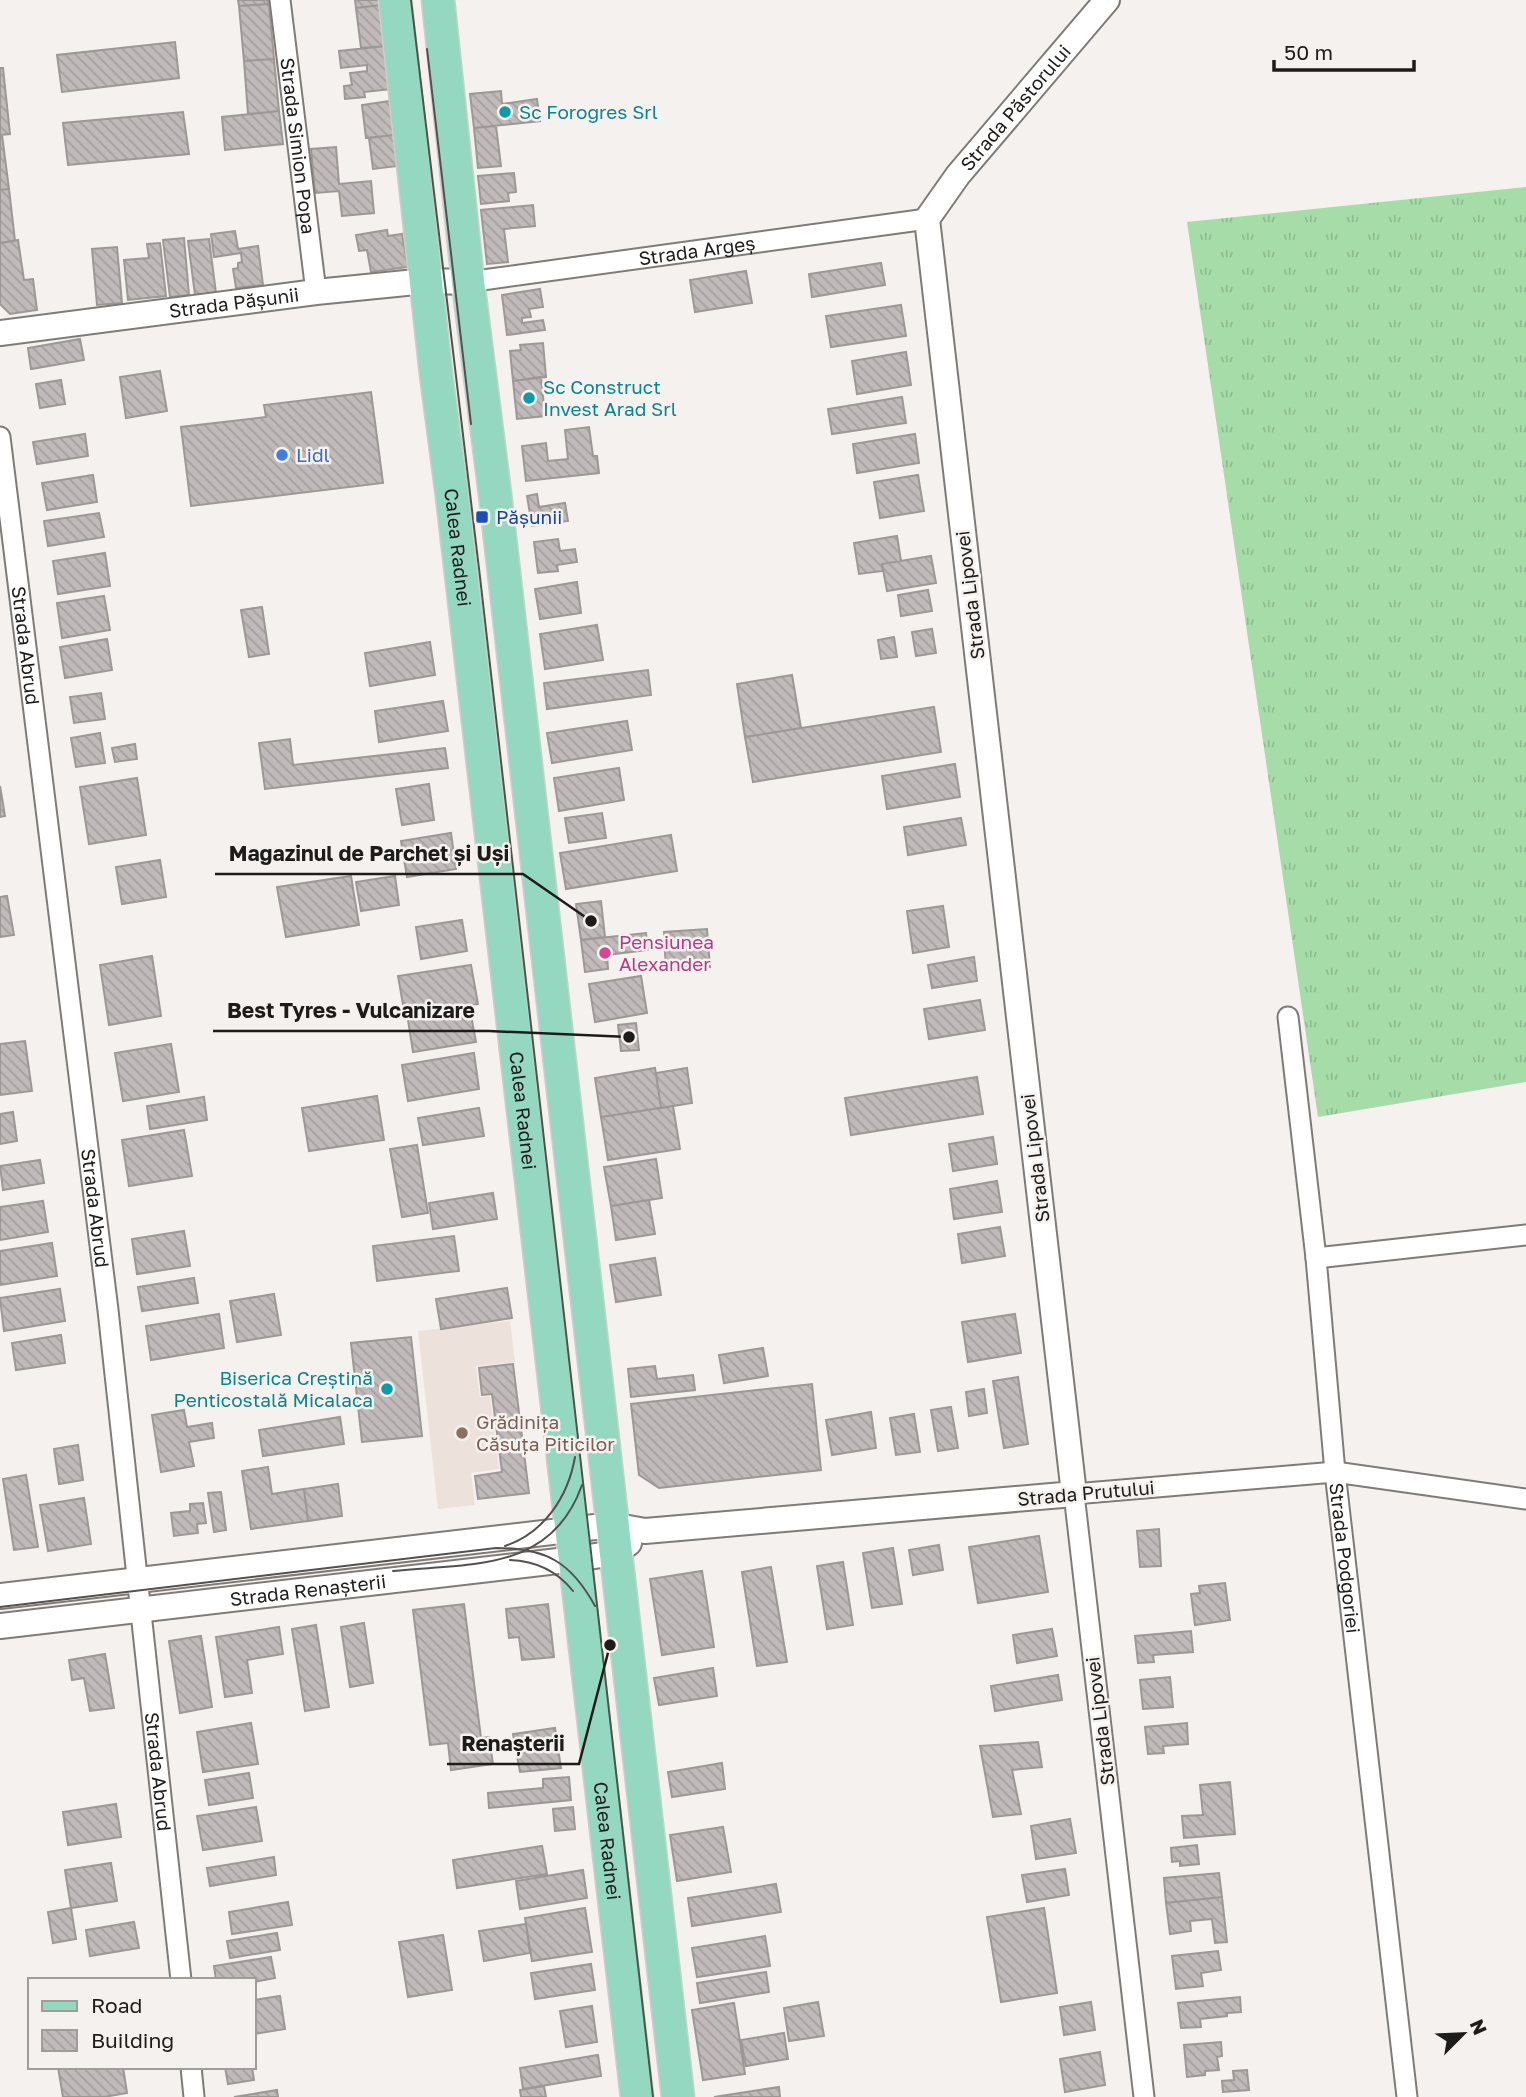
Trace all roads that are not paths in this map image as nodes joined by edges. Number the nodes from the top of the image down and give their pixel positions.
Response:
1 (280, 0) edge
2 (395, 0) edge
3 (438, 0) edge
4 (1107, 0) edge
5 (927, 219) junction
6 (426, 281) junction
7 (468, 282) junction
8 (316, 292) junction
9 (0, 334) edge
10 (0, 437) edge
11 (1289, 1017) dead end
12 (1526, 1235) edge
13 (1316, 1258) junction
14 (1335, 1472) junction
15 (1074, 1494) junction
16 (1526, 1499) edge
17 (613, 1539) junction
18 (574, 1545) junction
19 (136, 1581) junction
20 (0, 1596) edge
21 (140, 1610) junction
22 (0, 1626) edge
23 (181, 1978) edge
24 (191, 2069) edge
25 (194, 2097) edge
26 (637, 2097) edge
27 (678, 2097) edge
28 (1144, 2097) edge
29 (1407, 2097) edge

1 - 8 street, Strada Simion Popa
2 - 6 main road, Calea Radnei
3 - 7 main road, Calea Radnei
4 - 5 street, Strada Păstorului
5 - 7 street, Strada Argeș
5 - 15 street, Strada Lipovei
6 - 7 street, Strada Pășunii
6 - 8 street, Strada Pășunii
6 - 18 main road, Calea Radnei
7 - 17 main road, Calea Radnei
8 - 9 street, Strada Pășunii
10 - 19 street, Strada Abrud
11 - 13 street, Strada Podgoriei
12 - 13 street
13 - 14 street, Strada Podgoriei
14 - 15 street, Strada Prutului
14 - 16 street, Strada Prutului
14 - 29 street, Strada Podgoriei
15 - 17 street, Strada Prutului
15 - 28 street, Strada Lipovei
17 - 18 street, Strada Renașterii
17 - 27 main road, Calea Radnei
18 - 19 street, Strada Renașterii
18 - 21 street, Strada Renașterii
18 - 26 main road, Calea Radnei
19 - 20 street, Strada Renașterii
19 - 21 street, Strada Abrud
21 - 22 street, Strada Renașterii
21 - 23 street, Strada Abrud
24 - 25 street

